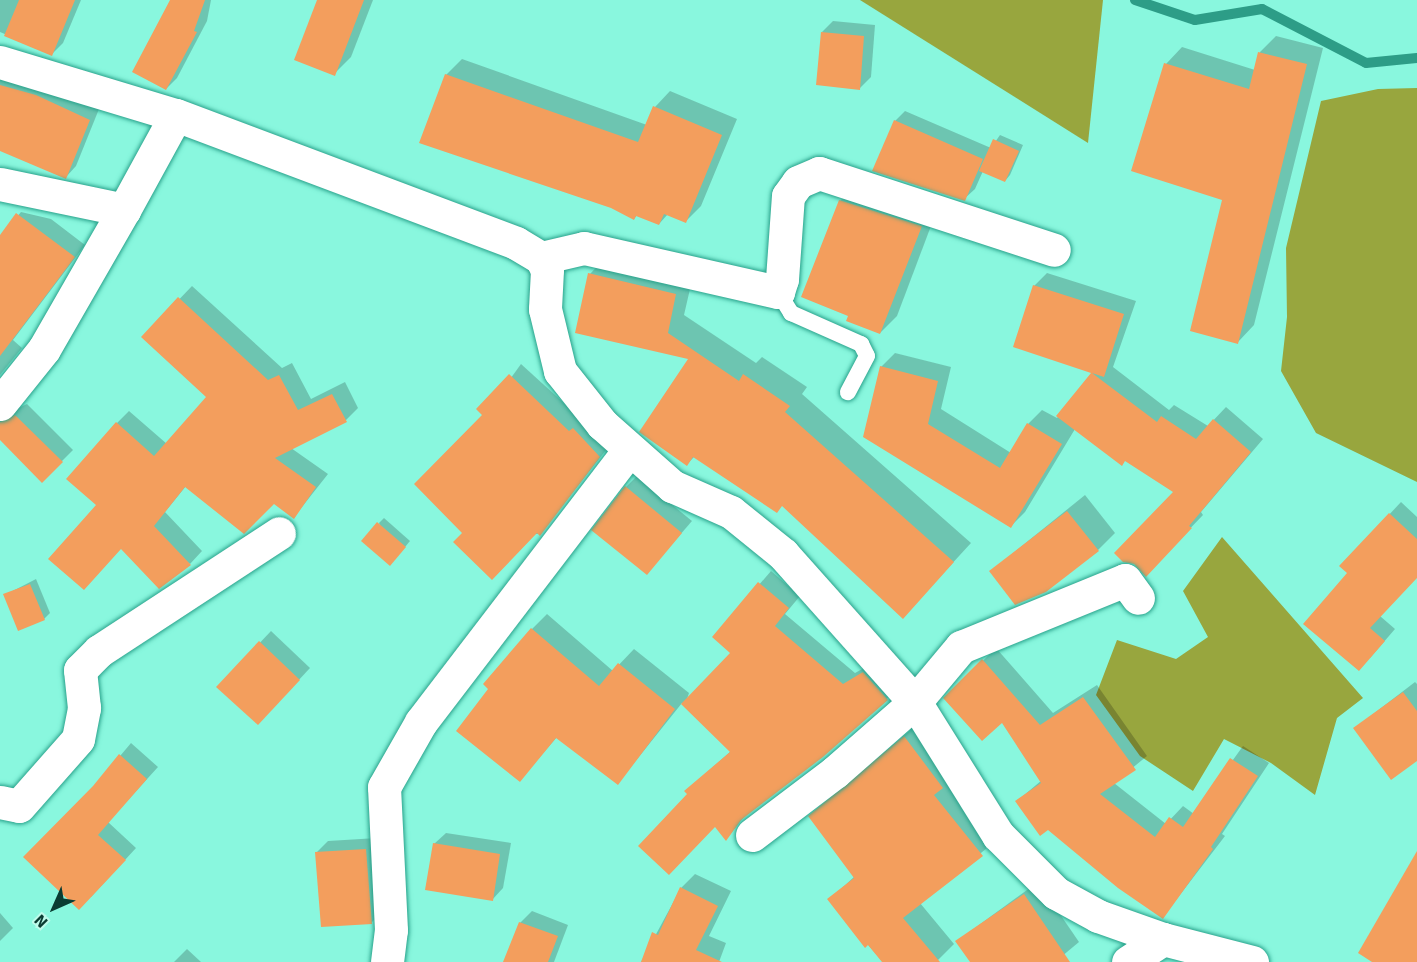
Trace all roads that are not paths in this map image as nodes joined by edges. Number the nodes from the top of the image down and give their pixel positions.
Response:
1 (0, 62) edge
2 (176, 115) junction
3 (0, 184) edge
4 (124, 210) junction
5 (1054, 250) dead end
6 (541, 258) junction
7 (777, 292) junction
8 (848, 392) dead end
9 (0, 404) edge
10 (629, 450) junction
11 (279, 533) dead end
12 (1138, 597) dead end
13 (915, 702) junction
14 (0, 802) edge
15 (752, 835) dead end
16 (1163, 939) junction
17 (387, 962) edge
18 (1128, 962) edge
19 (1252, 962) edge

1 - 2 street
2 - 4 street
2 - 6 street
3 - 4 street
4 - 9 street
5 - 7 street
6 - 7 street
6 - 10 street
7 - 8 lane
10 - 13 street
10 - 17 street
11 - 14 street
12 - 13 street
13 - 15 street
13 - 16 street
16 - 18 street
16 - 19 street

